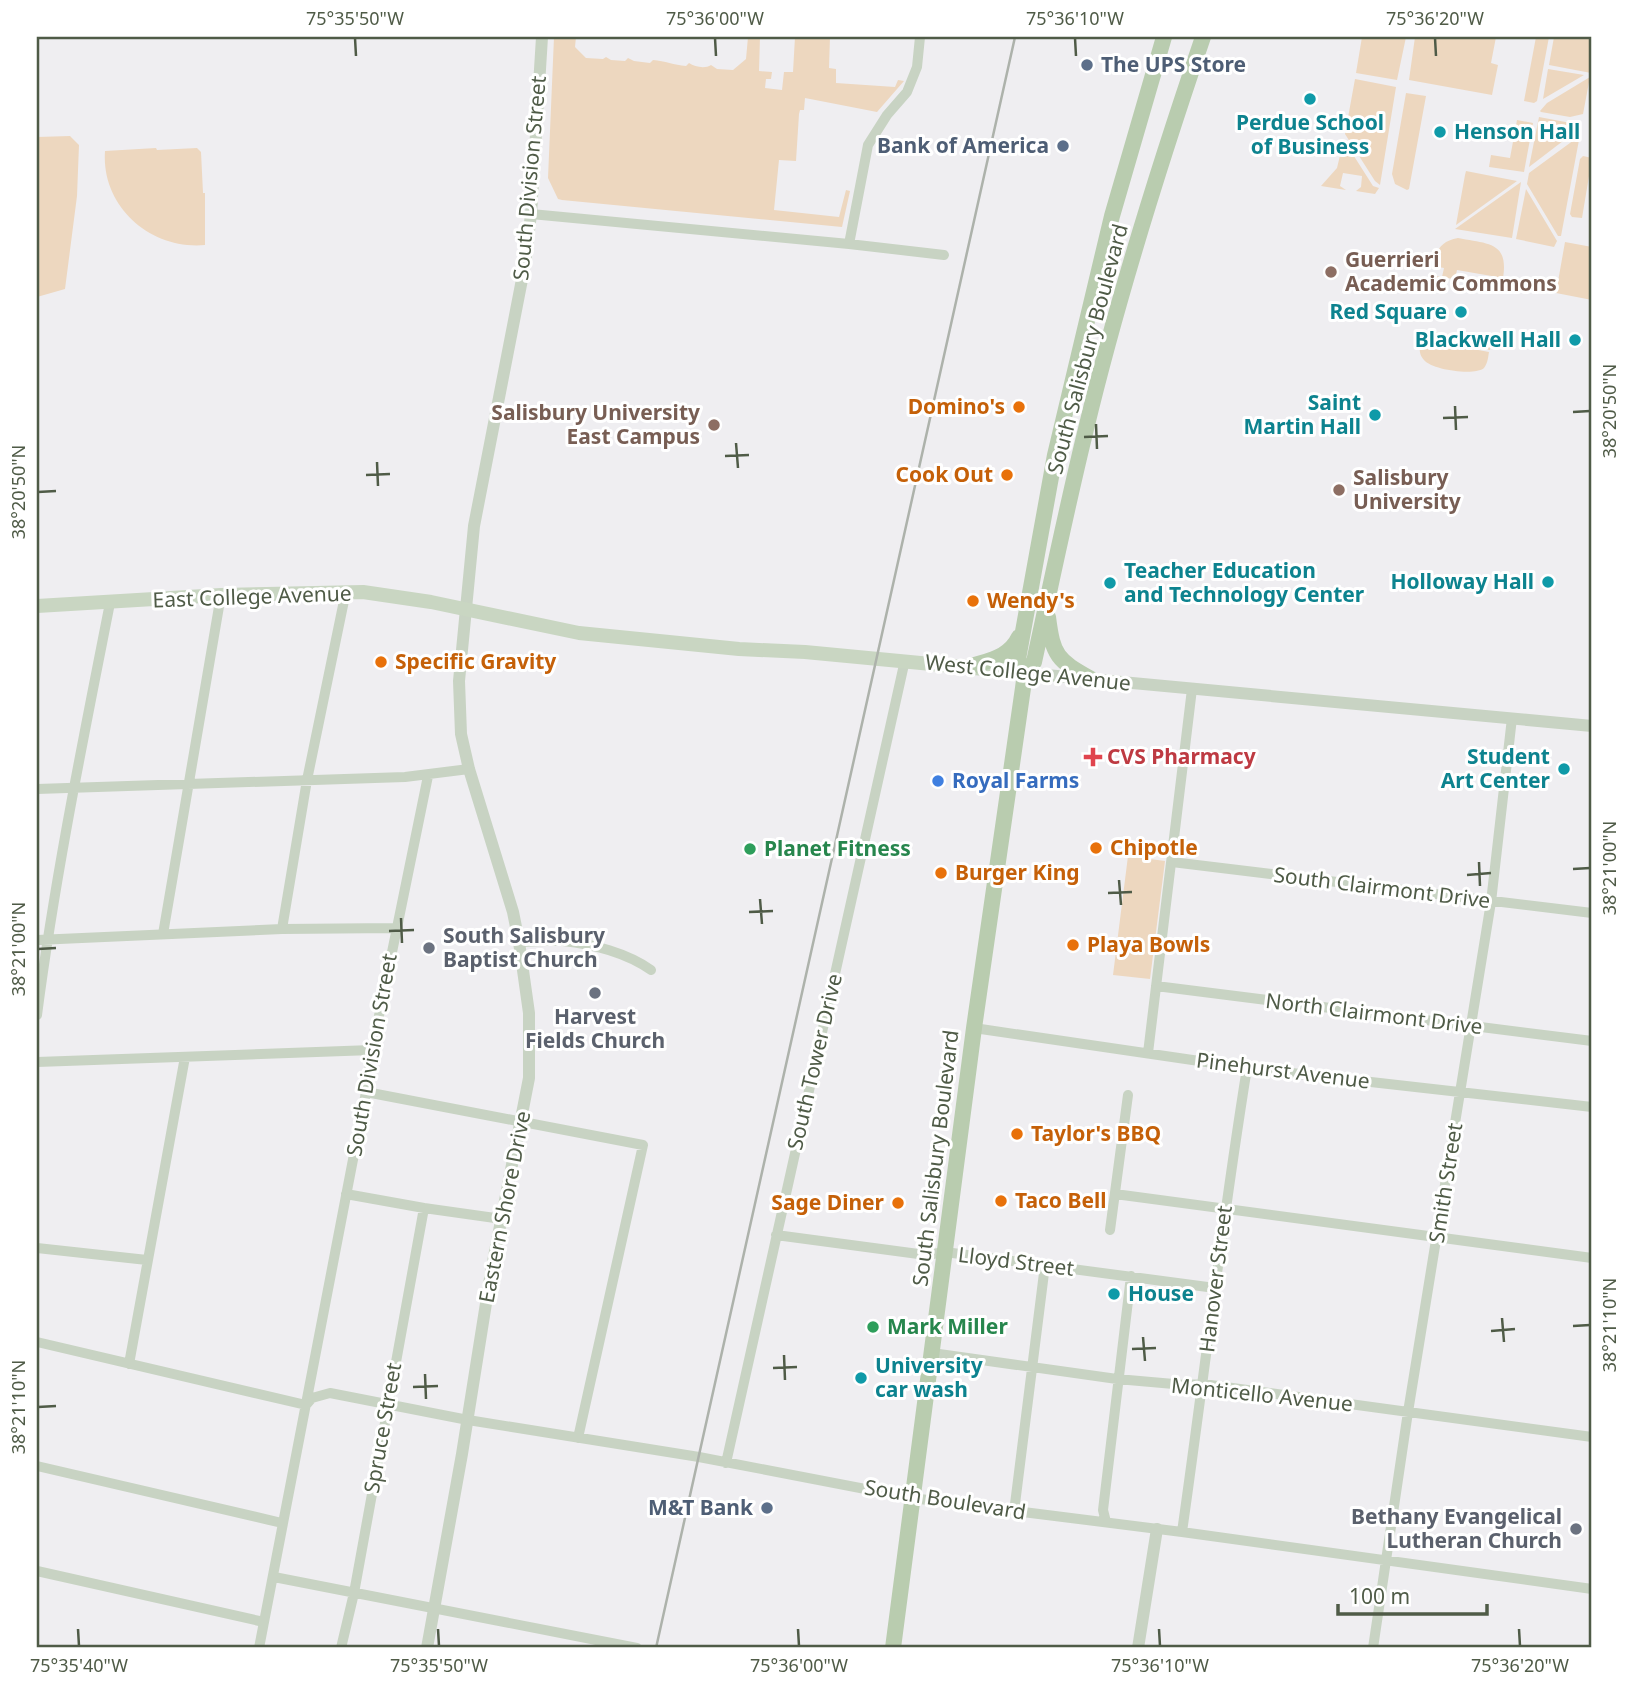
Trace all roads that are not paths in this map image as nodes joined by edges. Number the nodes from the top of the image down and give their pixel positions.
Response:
1 (542, 37) edge
2 (920, 37) edge
3 (1164, 37) edge
4 (1203, 37) edge
5 (531, 214) junction
6 (849, 244) junction
7 (944, 255) dead end
8 (1080, 353) junction
9 (1086, 430) junction
10 (346, 591) junction
11 (221, 595) junction
12 (110, 603) junction
13 (37, 606) edge
14 (1046, 607) junction
15 (465, 611) junction
16 (1024, 625) junction
17 (905, 660) junction
18 (969, 667) junction
19 (1024, 673) junction
20 (1091, 679) junction
21 (1192, 689) junction
22 (1511, 718) junction
23 (1592, 726) edge
24 (468, 769) junction
25 (428, 776) junction
26 (307, 780) junction
27 (190, 784) junction
28 (74, 787) junction
29 (37, 789) edge
30 (1172, 862) junction
31 (1491, 902) junction
32 (1592, 914) edge
33 (396, 928) junction
34 (282, 929) junction
35 (163, 934) junction
36 (42, 939) edge
37 (519, 943) junction
38 (651, 970) dead end
39 (1156, 986) junction
40 (37, 1015) edge
41 (1471, 1027) junction
42 (974, 1028) junction
43 (1592, 1041) edge
44 (372, 1050) junction
45 (1148, 1053) junction
46 (185, 1057) junction
47 (37, 1062) edge
48 (1247, 1068) junction
49 (366, 1092) junction
50 (1460, 1094) junction
51 (1128, 1095) dead end
52 (1592, 1107) edge
53 (522, 1122) junction
54 (346, 1194) junction
55 (1115, 1194) junction
56 (424, 1208) junction
57 (1225, 1208) junction
58 (502, 1219) junction
59 (1110, 1230) dead end
60 (776, 1236) junction
61 (1437, 1239) junction
62 (37, 1248) edge
63 (945, 1252) junction
64 (1592, 1258) edge
65 (147, 1260) junction
66 (1045, 1265) junction
67 (1130, 1276) junction
68 (1215, 1288) junction
69 (37, 1342) edge
70 (932, 1353) junction
71 (129, 1364) junction
72 (1033, 1366) junction
73 (1117, 1379) junction
74 (1203, 1384) junction
75 (387, 1403) junction
76 (306, 1405) junction
77 (1408, 1412) junction
78 (468, 1420) junction
79 (1592, 1437) edge
80 (578, 1438) junction
81 (726, 1463) junction
82 (37, 1466) edge
83 (912, 1498) junction
84 (1014, 1512) junction
85 (1106, 1522) junction
86 (282, 1523) junction
87 (1157, 1530) junction
88 (1182, 1532) junction
89 (1387, 1561) junction
90 (37, 1571) edge
91 (274, 1577) junction
92 (1592, 1589) edge
93 (354, 1593) junction
94 (433, 1609) junction
95 (264, 1622) junction
96 (578, 1636) junction
97 (259, 1648) edge
98 (341, 1648) edge
99 (427, 1648) edge
100 (575, 1648) edge
101 (637, 1648) edge
102 (893, 1648) edge
103 (1138, 1648) edge
104 (1373, 1648) edge

1 - 5 street, South Division Street
2 - 6 street
3 - 8 main road, South Salisbury Boulevard
4 - 9 main road, South Salisbury Boulevard
5 - 6 street
5 - 15 street, South Division Street
6 - 7 street
8 - 9 main road
8 - 16 main road, South Salisbury Boulevard
9 - 14 main road, South Salisbury Boulevard
10 - 11 main road, East College Avenue
10 - 15 main road, East College Avenue
10 - 26 street
11 - 12 main road, East College Avenue
11 - 27 street
12 - 13 main road, East College Avenue
12 - 28 street
14 - 19 main road, South Salisbury Boulevard
14 - 20 main road
15 - 17 main road, West College Avenue
15 - 24 street, South Division Street
16 - 18 main road
16 - 19 main road, South Salisbury Boulevard
17 - 18 main road, West College Avenue
17 - 60 street, South Tower Drive
18 - 19 main road, West College Avenue
19 - 20 street, West College Avenue
19 - 42 main road, South Salisbury Boulevard
20 - 21 street, West College Avenue
21 - 22 street, West College Avenue
21 - 30 street
22 - 23 street, West College Avenue
22 - 31 street, Smith Street
24 - 25 street
24 - 37 street, Eastern Shore Drive
25 - 26 street
25 - 33 street, South Division Street
26 - 27 street
26 - 34 street
27 - 28 street
27 - 35 street
28 - 29 street
28 - 36 street
30 - 31 street, South Clairmont Drive
30 - 39 street
31 - 32 street, South Clairmont Drive
31 - 41 street, Smith Street
33 - 34 street
33 - 44 street, South Division Street
34 - 35 street
35 - 36 street
36 - 40 street
37 - 38 street
37 - 53 street, Eastern Shore Drive
39 - 41 street, North Clairmont Drive
39 - 45 street
41 - 43 street, North Clairmont Drive
41 - 50 street, Smith Street
42 - 45 street, Pinehurst Avenue
42 - 63 main road, South Salisbury Boulevard
44 - 46 street
44 - 49 street, South Division Street
45 - 48 street, Pinehurst Avenue
46 - 47 street
46 - 65 street
48 - 50 street, Pinehurst Avenue
48 - 57 street, Hanover Street
49 - 53 street
49 - 54 street, South Division Street
50 - 52 street, Pinehurst Avenue
50 - 61 street, Smith Street
51 - 55 street
53 - 58 street, Eastern Shore Drive
53 - 80 street
54 - 56 street
54 - 76 street, South Division Street
55 - 57 street
55 - 59 street
56 - 58 street
56 - 75 street, Spruce Street
57 - 61 street
57 - 68 street, Hanover Street
58 - 78 street, Eastern Shore Drive
60 - 63 street, Lloyd Street
60 - 81 street, South Tower Drive
61 - 64 street
61 - 77 street, Smith Street
62 - 65 street
63 - 66 street, Lloyd Street
63 - 70 main road, South Salisbury Boulevard
65 - 71 street
66 - 67 street, Lloyd Street
66 - 72 street
67 - 68 street, Lloyd Street
67 - 73 street
68 - 74 street, Hanover Street
69 - 71 street
70 - 72 street, Monticello Avenue
70 - 83 main road, South Salisbury Boulevard
71 - 76 street
72 - 73 street, Monticello Avenue
72 - 84 street
73 - 74 street, Monticello Avenue
73 - 85 street
74 - 77 street, Monticello Avenue
74 - 88 street, Hanover Street
75 - 76 street, South Boulevard
75 - 78 street, South Boulevard
75 - 93 street, Spruce Street
76 - 86 street, South Division Street
77 - 79 street, Monticello Avenue
77 - 89 street, Smith Street
78 - 80 street, South Boulevard
78 - 94 street, Eastern Shore Drive
80 - 81 street, South Boulevard
81 - 83 street, South Boulevard
82 - 86 street
83 - 84 street, South Boulevard
83 - 102 main road, South Salisbury Boulevard
84 - 85 street, South Boulevard
85 - 87 street, South Boulevard
86 - 91 street, South Division Street
87 - 88 street, South Boulevard
87 - 103 street
88 - 89 street, South Boulevard
89 - 92 street, South Boulevard
89 - 104 street, Smith Street
90 - 95 street
91 - 93 street
91 - 95 street, South Division Street
93 - 94 street
93 - 98 street, Spruce Street
94 - 96 street
94 - 99 street, Eastern Shore Drive
95 - 97 street, South Division Street
96 - 100 street
96 - 101 street

